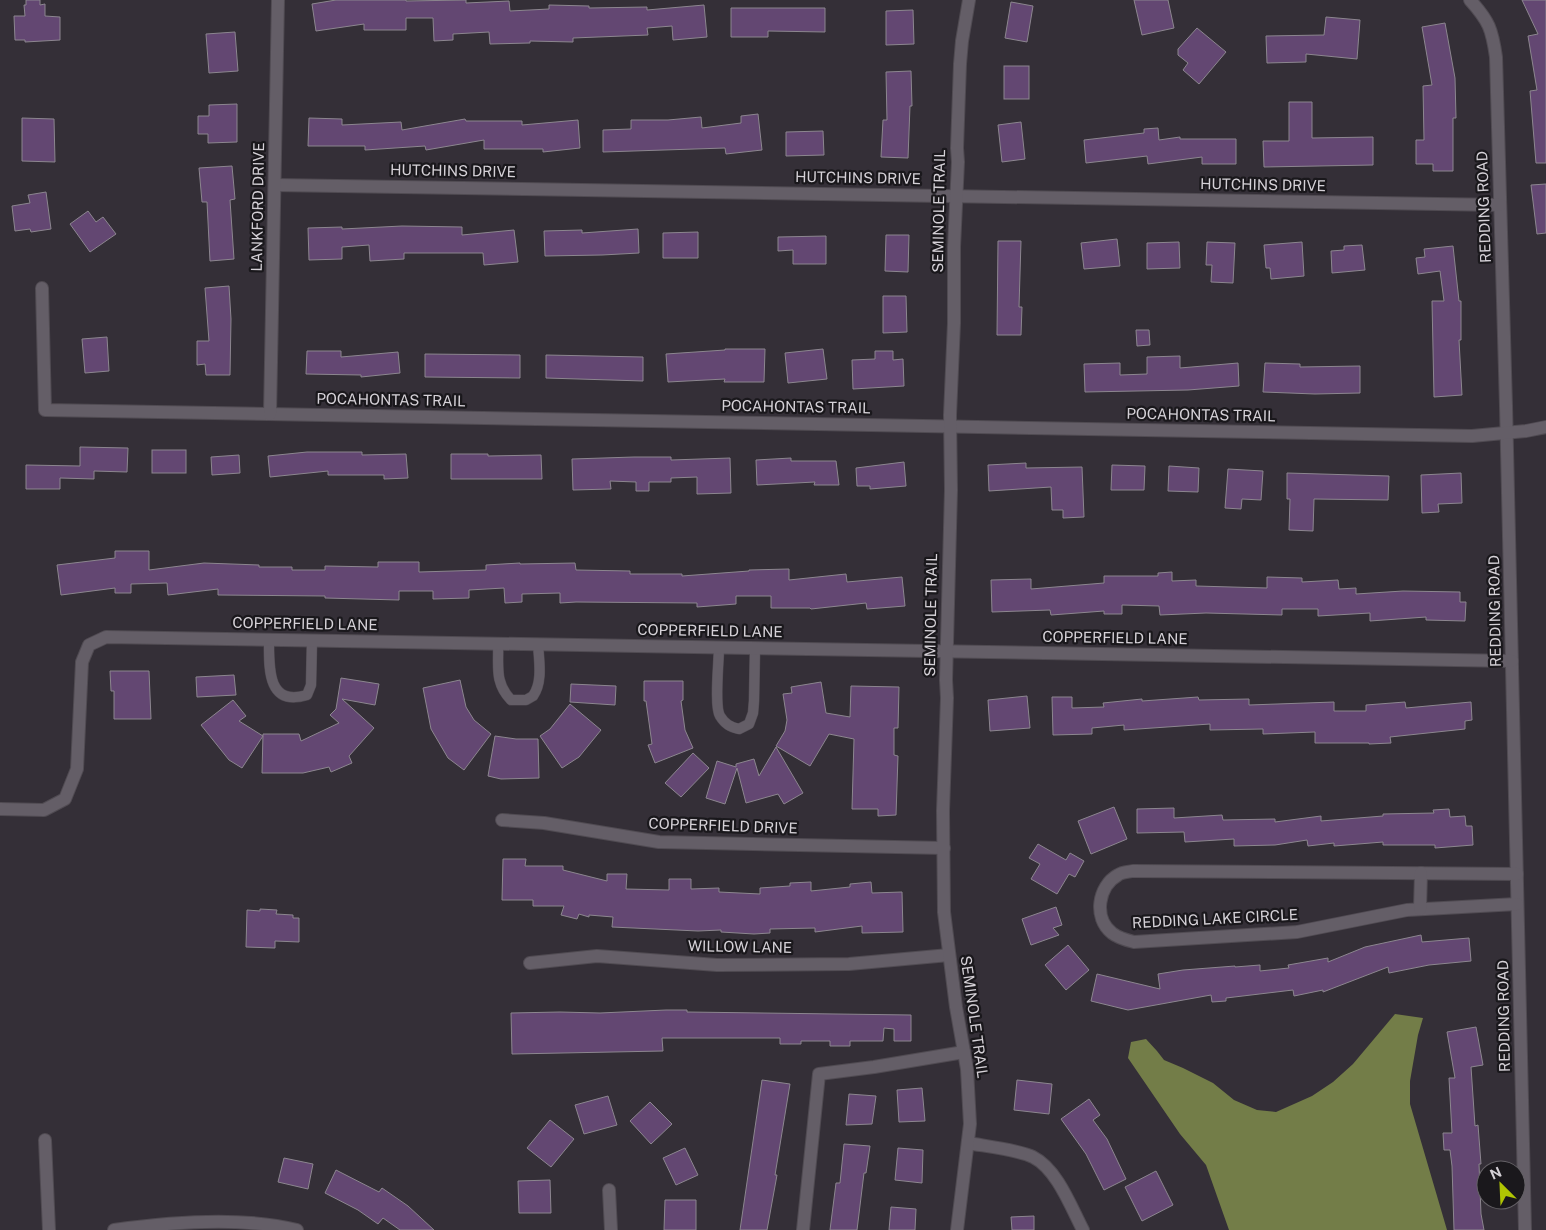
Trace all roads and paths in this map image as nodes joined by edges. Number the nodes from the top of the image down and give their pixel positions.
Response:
1 (278, 0) edge
2 (969, 0) edge
3 (1470, 0) edge
4 (275, 185) junction
5 (956, 196) junction
6 (1500, 205) junction
7 (42, 288) dead end
8 (270, 414) junction
9 (951, 426) junction
10 (1546, 427) edge
11 (1507, 433) junction
12 (269, 640) junction
13 (312, 640) junction
14 (498, 644) junction
15 (538, 644) junction
16 (719, 647) junction
17 (755, 648) junction
18 (947, 651) junction
19 (1512, 661) junction
20 (0, 809) edge
21 (502, 820) dead end
22 (944, 848) junction
23 (1421, 873) junction
24 (1517, 874) junction
25 (1517, 904) junction
26 (1420, 909) junction
27 (949, 956) junction
28 (530, 964) dead end
29 (964, 1052) junction
30 (45, 1140) dead end
31 (968, 1143) junction
32 (609, 1190) dead end
33 (49, 1230) edge
34 (114, 1230) edge
35 (297, 1230) edge
36 (611, 1230) edge
37 (803, 1230) edge
38 (958, 1230) edge
39 (1083, 1230) edge
40 (1525, 1230) edge

1 - 4 street, LANKFORD DRIVE
2 - 5 street, SEMINOLE TRAIL
3 - 6 street, REDDING ROAD
4 - 5 street, HUTCHINS DRIVE
4 - 8 street, LANKFORD DRIVE
5 - 6 street, HUTCHINS DRIVE
5 - 9 street, SEMINOLE TRAIL
6 - 11 street, REDDING ROAD
7 - 8 street, POCAHONTAS TRAIL
8 - 9 street, POCAHONTAS TRAIL
9 - 11 street, POCAHONTAS TRAIL
9 - 18 street, SEMINOLE TRAIL
10 - 11 street, POCAHONTAS TRAIL
11 - 19 street, REDDING ROAD
12 - 13 street, COPPERFIELD LANE
12 - 13 lane
12 - 20 street, COPPERFIELD LANE
13 - 14 street, COPPERFIELD LANE
14 - 15 street, COPPERFIELD LANE
14 - 15 lane
15 - 16 street, COPPERFIELD LANE
16 - 17 street, COPPERFIELD LANE
16 - 17 lane
17 - 18 street, COPPERFIELD LANE
18 - 19 street, COPPERFIELD LANE
18 - 22 street, SEMINOLE TRAIL
19 - 24 street, REDDING ROAD
21 - 22 street, COPPERFIELD DRIVE
22 - 27 street, SEMINOLE TRAIL
23 - 24 street, REDDING LAKE CIRCLE
23 - 26 street
23 - 26 street, REDDING LAKE CIRCLE
24 - 25 street, REDDING ROAD
25 - 26 street, REDDING LAKE CIRCLE
25 - 40 street, REDDING ROAD
27 - 28 street, WILLOW LANE
27 - 29 street, SEMINOLE TRAIL
29 - 31 street, SEMINOLE TRAIL
29 - 37 street
30 - 33 street
31 - 38 street, SEMINOLE TRAIL
31 - 39 street
32 - 36 street
34 - 35 street

